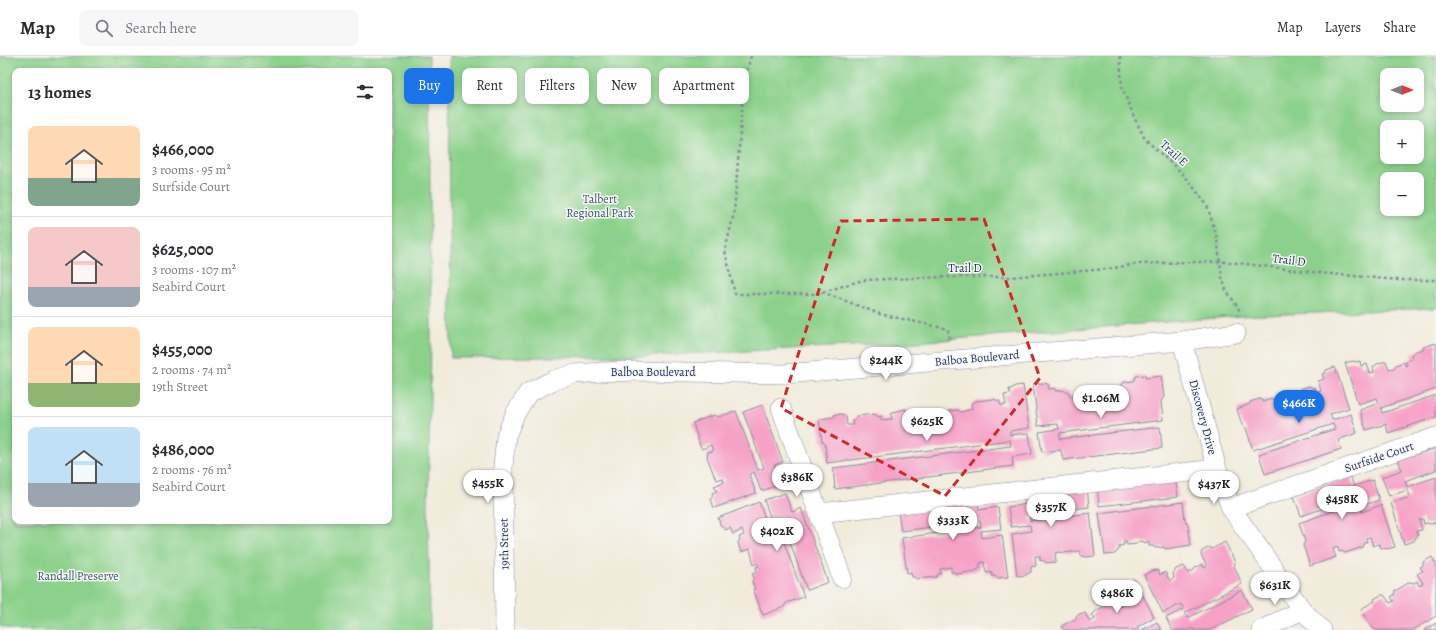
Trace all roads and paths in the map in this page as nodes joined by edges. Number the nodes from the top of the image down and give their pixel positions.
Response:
1 (751, 56) edge
2 (1120, 56) edge
3 (1220, 262) junction
4 (1436, 280) edge
5 (822, 292) junction
6 (1240, 314) dead end
7 (1236, 333) dead end
8 (1182, 341) junction
9 (951, 360) junction
10 (528, 393) joint
11 (781, 408) dead end
12 (1436, 437) edge
13 (1217, 469) junction
14 (1231, 508) junction
15 (819, 513) junction
16 (842, 578) dead end
17 (1302, 610) junction
18 (505, 630) edge
19 (1261, 630) edge
20 (1322, 630) edge

1 - 5 path, Trail D
2 - 3 path, Trail E
3 - 4 path, Trail D
3 - 5 path, Trail D
3 - 6 path, Trail E
5 - 9 path
7 - 8 street, Balboa Boulevard
8 - 9 street, Balboa Boulevard
8 - 13 street, Discovery Drive
9 - 10 street, Balboa Boulevard
10 - 18 street, 19th Street
11 - 15 street
12 - 14 street, Surfside Court
13 - 14 street, Discovery Drive
13 - 15 street
14 - 17 street, Discovery Drive
15 - 16 street
17 - 19 street
17 - 20 street, Discovery Drive

